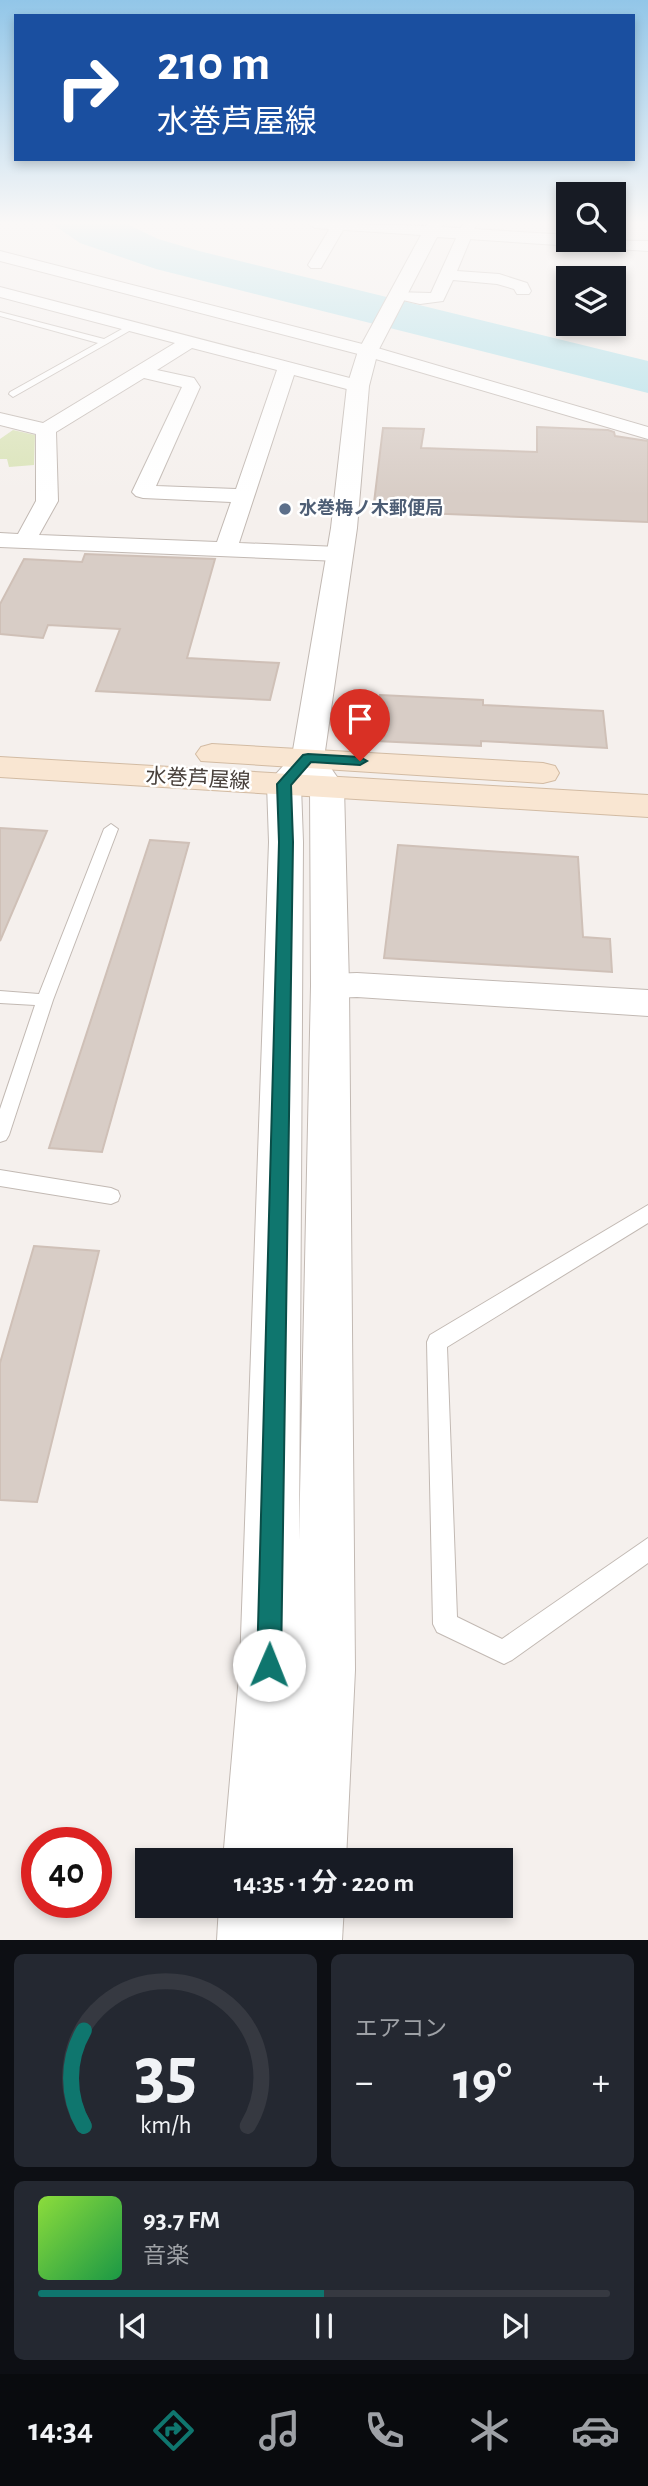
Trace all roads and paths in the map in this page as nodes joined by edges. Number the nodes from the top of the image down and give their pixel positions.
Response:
1 (0, 314) edge
2 (85, 314) edge
3 (222, 314) edge
4 (390, 314) edge
5 (176, 324) dead end
6 (134, 326) junction
7 (159, 332) junction
8 (191, 341) junction
9 (105, 342) junction
10 (368, 351) junction
11 (287, 368) junction
12 (139, 371) junction
13 (358, 386) junction
14 (13, 394) dead end
15 (0, 419) edge
16 (46, 430) junction
17 (648, 433) edge
18 (244, 496) junction
19 (0, 540) edge
20 (25, 541) junction
21 (226, 549) junction
22 (339, 554) junction
23 (0, 743) edge
24 (0, 767) edge
25 (306, 777) junction
26 (648, 780) edge
27 (648, 806) edge
28 (111, 829) dead end
29 (330, 986) junction
30 (0, 998) edge
31 (45, 1000) junction
32 (648, 1003) edge
33 (0, 1135) edge
34 (0, 1178) edge
35 (111, 1196) dead end
36 (648, 1213) edge
37 (648, 1549) edge
38 (256, 1848) edge
39 (315, 1848) edge
40 (251, 1918) edge
41 (310, 1918) edge
42 (250, 1940) edge
43 (309, 1940) edge

1 - 9 lane
2 - 6 street
3 - 10 street
4 - 10 street
5 - 7 street
6 - 7 street
6 - 9 lane
7 - 8 street
8 - 11 street
8 - 12 street
9 - 14 lane
10 - 13 street
10 - 17 street
11 - 13 street
11 - 18 street
12 - 16 street
12 - 18 street
13 - 22 street
15 - 16 street
16 - 20 street
18 - 21 street
19 - 20 street
20 - 21 street
21 - 22 street
22 - 25 street
23 - 25 main road, 水巻芦屋線
24 - 25 main road, 水巻芦屋線
25 - 26 main road, 水巻芦屋線
25 - 27 main road, 水巻芦屋線
25 - 29 street
25 - 38 street
28 - 31 lane
29 - 32 street
29 - 39 street
30 - 31 lane
31 - 33 lane
34 - 35 lane
36 - 37 lane
40 - 42 street
41 - 43 street

